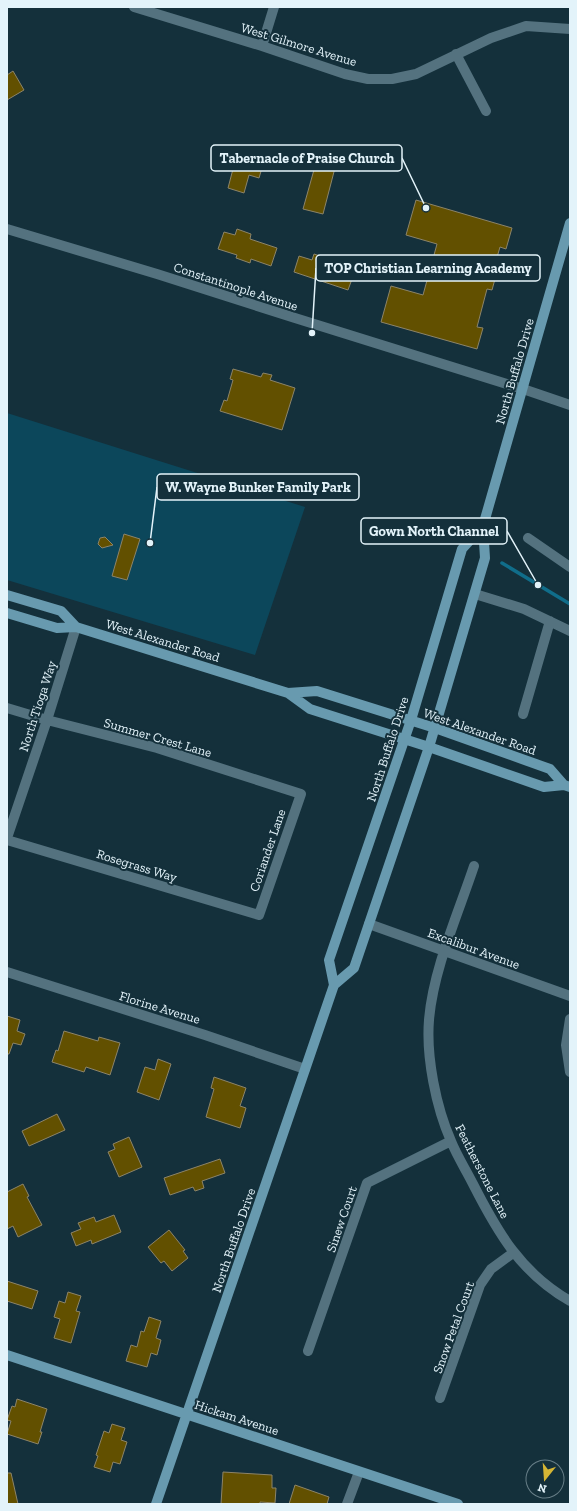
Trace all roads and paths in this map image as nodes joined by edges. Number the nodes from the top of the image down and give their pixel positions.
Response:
1 (134, 7) edge
2 (274, 7) edge
3 (570, 29) edge
4 (262, 46) junction
5 (456, 54) junction
6 (486, 111) dead end
7 (570, 223) edge
8 (7, 229) edge
9 (523, 389) junction
10 (570, 405) edge
11 (483, 526) junction
12 (528, 538) dead end
13 (570, 567) edge
14 (475, 594) junction
15 (7, 595) edge
16 (7, 612) edge
17 (550, 621) junction
18 (76, 627) junction
19 (570, 632) edge
20 (288, 693) junction
21 (7, 708) edge
22 (523, 714) dead end
23 (47, 720) junction
24 (411, 720) junction
25 (435, 728) junction
26 (405, 739) junction
27 (429, 747) junction
28 (567, 786) edge
29 (301, 794) joint
30 (7, 839) edge
31 (474, 866) dead end
32 (259, 915) joint
33 (369, 924) junction
34 (444, 952) junction
35 (7, 972) edge
36 (334, 985) junction
37 (570, 996) edge
38 (570, 1019) edge
39 (305, 1069) junction
40 (570, 1072) edge
41 (451, 1142) junction
42 (513, 1253) junction
43 (570, 1301) edge
44 (308, 1351) dead end
45 (7, 1355) edge
46 (440, 1398) dead end
47 (187, 1415) junction
48 (360, 1472) junction
49 (156, 1504) edge
50 (348, 1504) edge
51 (458, 1504) edge

1 - 4 street, West Gilmore Avenue
2 - 4 street
3 - 5 street, West Gilmore Avenue
4 - 5 street, West Gilmore Avenue
5 - 6 street
7 - 9 main road, North Buffalo Drive
8 - 9 street, Constantinople Avenue
9 - 10 street, Constantinople Avenue
9 - 11 main road, North Buffalo Drive
11 - 14 main road, North Buffalo Drive
11 - 24 main road, North Buffalo Drive
12 - 13 street
14 - 17 street
14 - 25 main road, North Buffalo Drive
15 - 18 main road, West Alexander Road
16 - 18 main road, West Alexander Road
17 - 19 street
17 - 22 street
18 - 20 main road, West Alexander Road
18 - 23 street, North Tioga Way
20 - 24 main road, West Alexander Road
20 - 26 main road, West Alexander Road
21 - 23 street, Summer Crest Lane
23 - 29 street, Summer Crest Lane
23 - 30 street, North Tioga Way
24 - 25 main road, West Alexander Road
24 - 26 main road, North Buffalo Drive
25 - 27 main road, North Buffalo Drive
25 - 28 main road, West Alexander Road
26 - 27 main road, West Alexander Road
26 - 36 main road, North Buffalo Drive
27 - 28 main road, West Alexander Road
27 - 33 main road, North Buffalo Drive
29 - 32 street, Coriander Lane
30 - 32 street, Rosegrass Way
31 - 34 street, Featherstone Lane
33 - 34 street, Excalibur Avenue
33 - 36 main road, North Buffalo Drive
34 - 37 street, Excalibur Avenue
34 - 41 street, Featherstone Lane
35 - 39 street, Florine Avenue
36 - 39 main road, North Buffalo Drive
38 - 40 street
39 - 47 main road, North Buffalo Drive
41 - 42 street, Featherstone Lane
41 - 44 street, Sinew Court
42 - 43 street, Featherstone Lane
42 - 46 street, Snow Petal Court
45 - 47 main road, Hickam Avenue
47 - 48 main road, Hickam Avenue
47 - 49 main road, North Buffalo Drive
48 - 50 street
48 - 51 main road, Hickam Avenue

